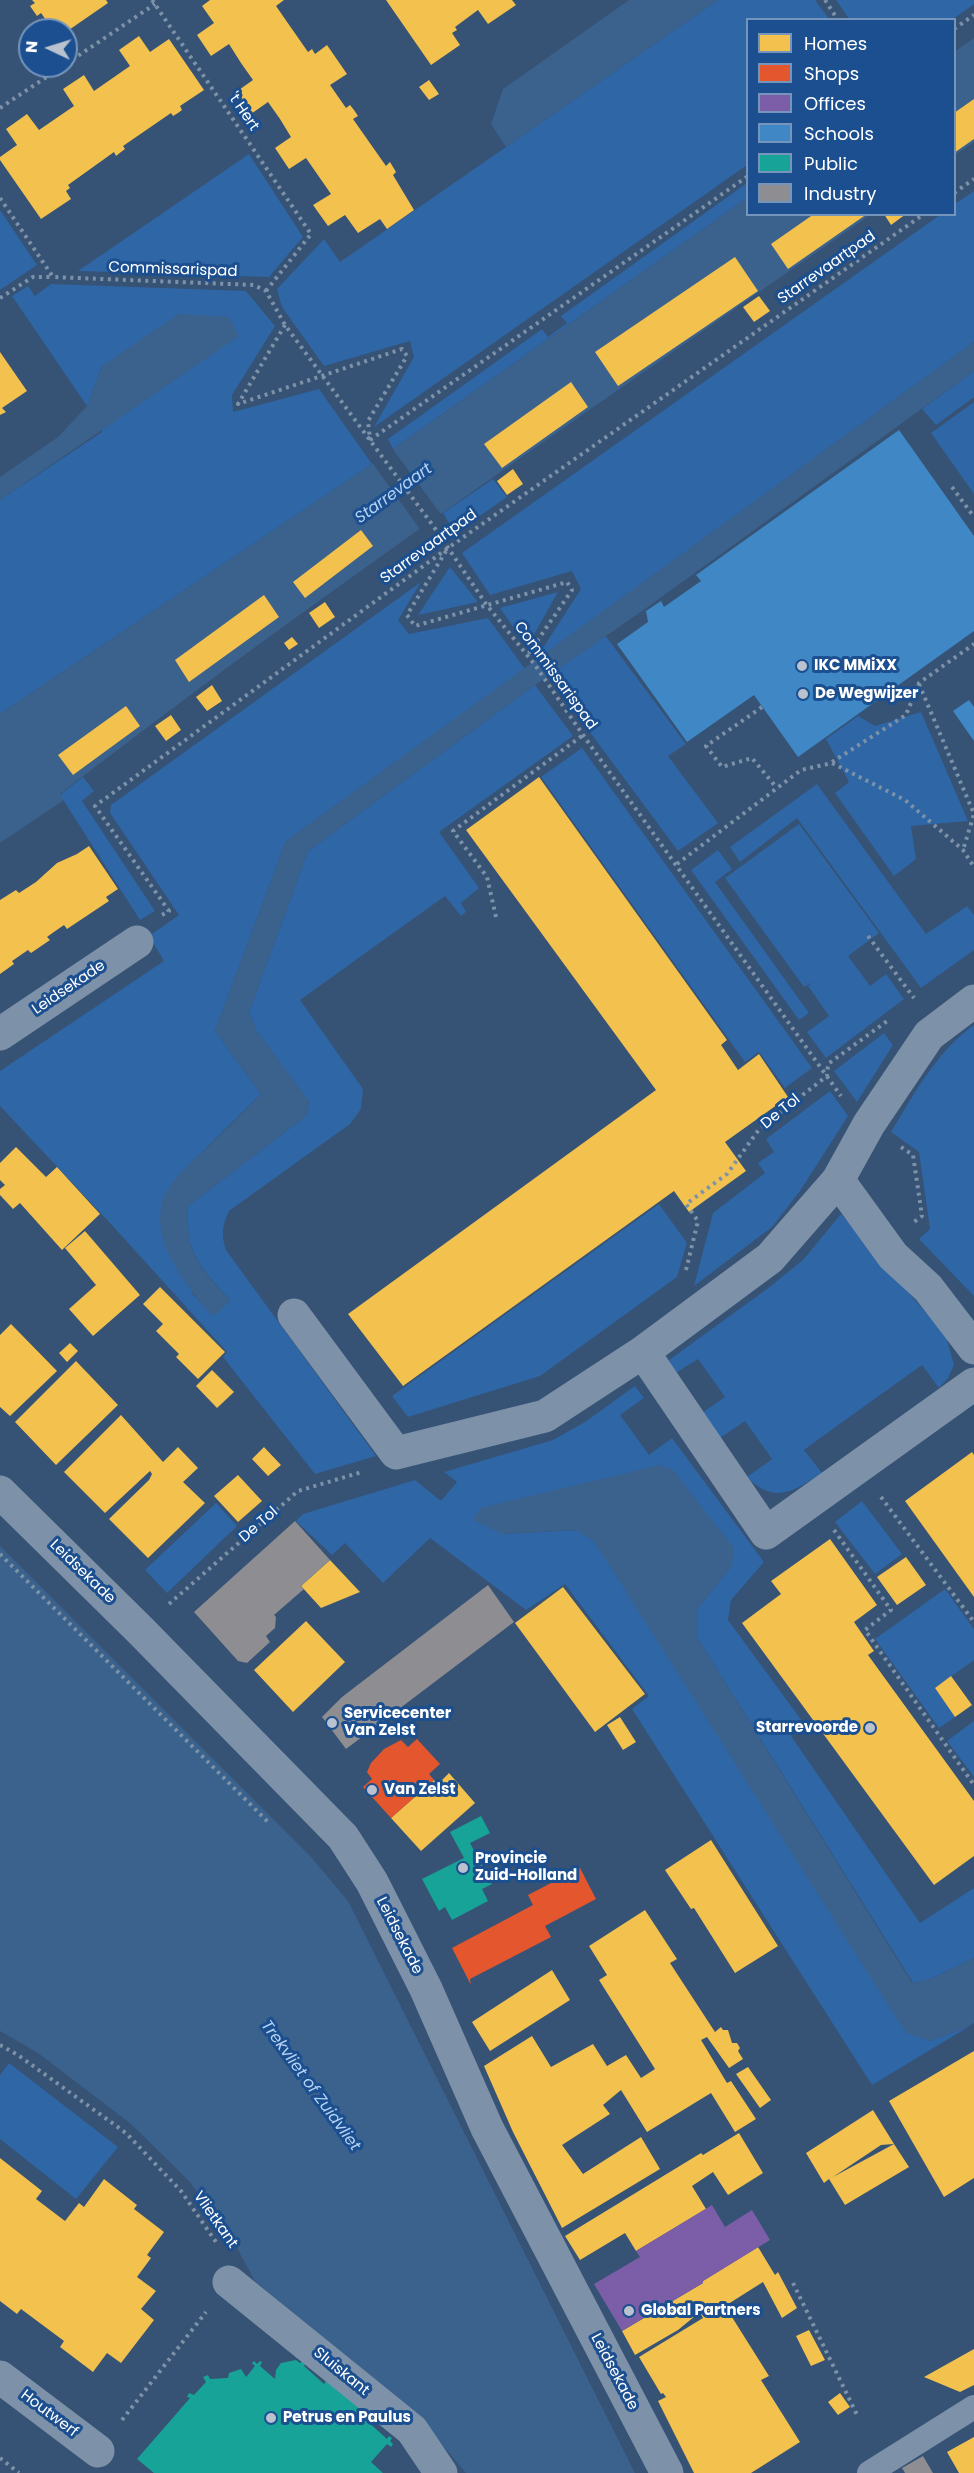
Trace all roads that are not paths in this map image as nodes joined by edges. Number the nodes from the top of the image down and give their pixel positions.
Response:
1 (138, 942) road end
2 (974, 1001) edge
3 (0, 1034) edge
4 (838, 1180) junction
5 (294, 1315) dead end
6 (974, 1348) edge
7 (643, 1352) junction
8 (974, 1384) edge
9 (0, 1492) edge
10 (229, 2282) road end
11 (0, 2377) edge
12 (974, 2407) edge
13 (98, 2451) road end
14 (441, 2473) edge
15 (667, 2473) edge
16 (869, 2473) edge

1 - 3 street, Leidsekade
2 - 4 street
4 - 6 street
4 - 7 street
5 - 7 street
7 - 8 street
9 - 15 street, Leidsekade
10 - 14 street, Sluiskant
11 - 13 street, Houtwerf
12 - 16 lane

